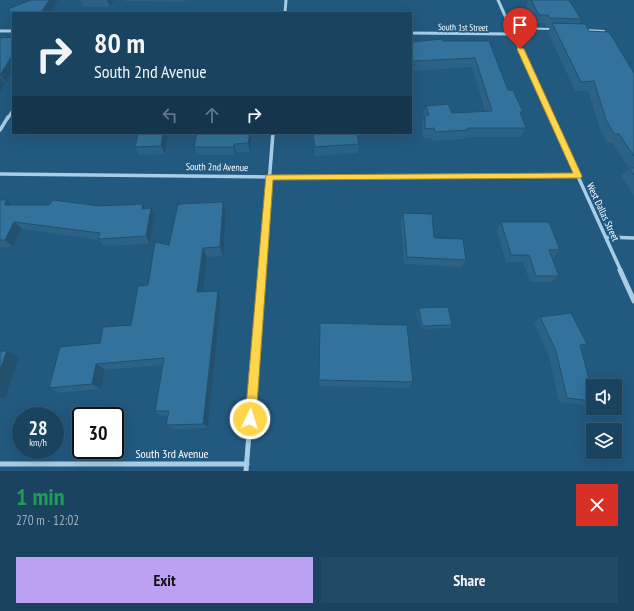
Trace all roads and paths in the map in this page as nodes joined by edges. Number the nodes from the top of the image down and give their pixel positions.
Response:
1 (286, 0) edge
2 (498, 0) edge
3 (285, 12) edge
4 (512, 28) junction
5 (558, 30) edge
6 (581, 30) edge
7 (0, 31) edge
8 (12, 31) edge
9 (604, 31) edge
10 (412, 33) edge
11 (514, 34) junction
12 (12, 112) edge
13 (0, 130) edge
14 (273, 134) edge
15 (0, 174) edge
16 (578, 176) junction
17 (269, 177) junction
18 (606, 237) junction
19 (634, 238) edge
20 (634, 301) edge
21 (0, 464) edge
22 (247, 464) junction
23 (246, 471) edge

1 - 3 street
2 - 4 street, West Dallas Street
4 - 5 lane
4 - 11 street, West Dallas Street
6 - 9 lane
7 - 8 street
10 - 11 street, South 1st Street
11 - 16 street, West Dallas Street
12 - 13 street
14 - 17 street
15 - 17 street, South 2nd Avenue
16 - 17 street, South 2nd Avenue
16 - 18 street, West Dallas Street
17 - 22 street
18 - 19 street
18 - 20 street, West Dallas Street
21 - 22 street, South 3rd Avenue
22 - 23 street

